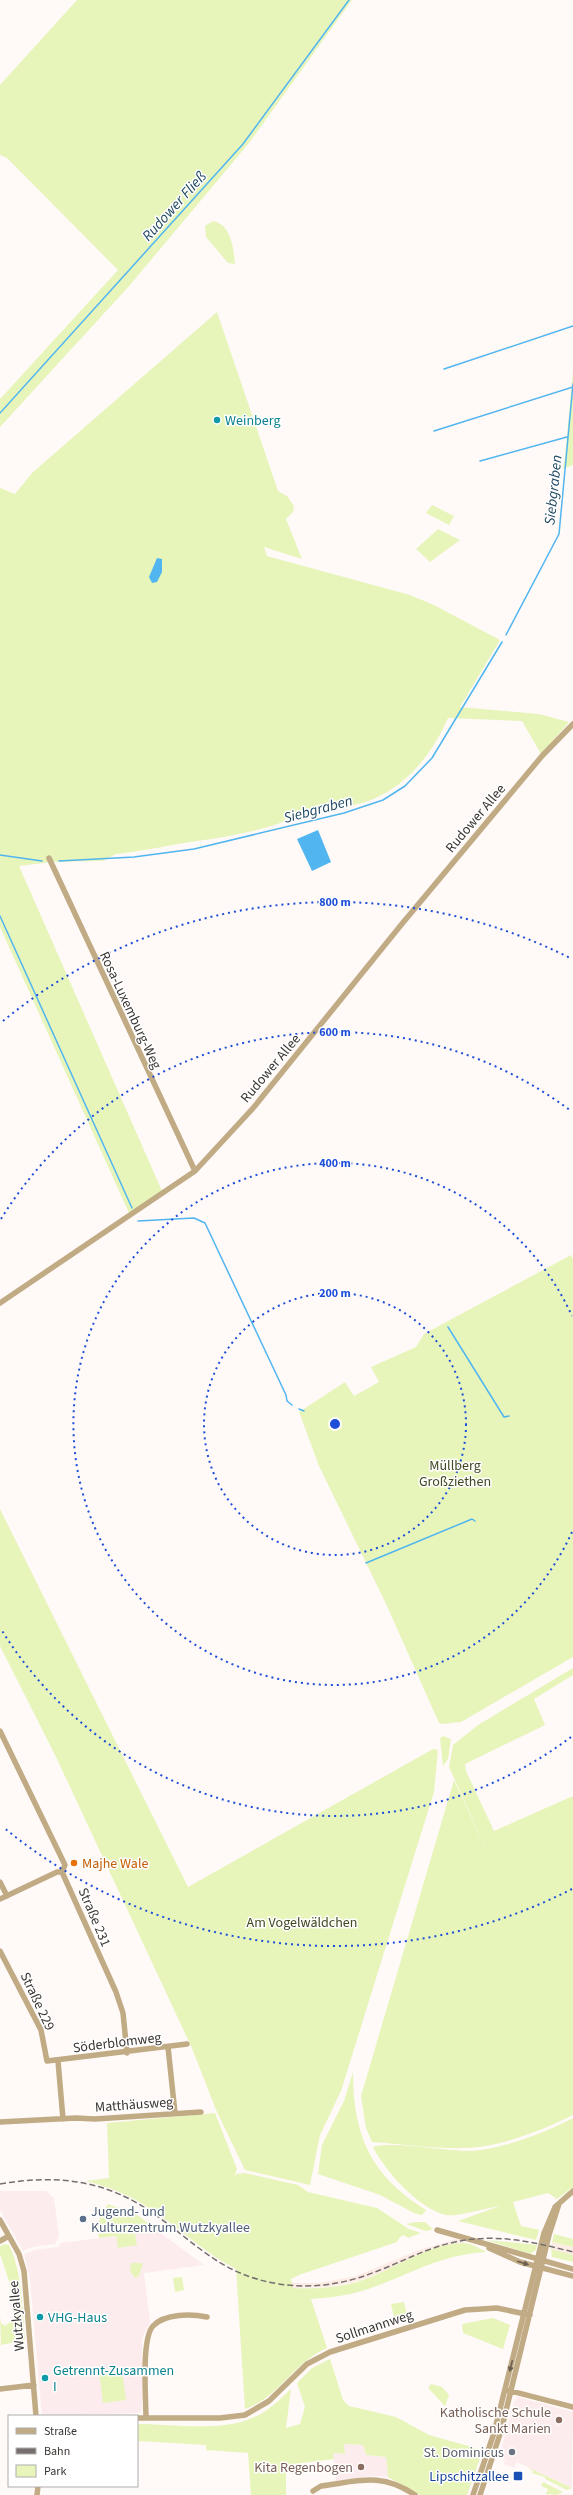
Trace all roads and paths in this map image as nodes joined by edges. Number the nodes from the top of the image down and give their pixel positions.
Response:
1 (573, 724) edge
2 (49, 858) dead end
3 (195, 1171) junction
4 (0, 1303) edge
5 (0, 1731) edge
6 (62, 1872) junction
7 (0, 1882) edge
8 (7, 1896) junction
9 (0, 1899) edge
10 (0, 1951) edge
11 (187, 2044) dead end
12 (168, 2047) junction
13 (127, 2053) junction
14 (50, 2062) joint
15 (58, 2062) junction
16 (201, 2112) dead end
17 (175, 2113) junction
18 (63, 2119) junction
19 (0, 2122) edge
20 (573, 2191) edge
21 (0, 2220) edge
22 (437, 2230) dead end
23 (9, 2236) junction
24 (0, 2241) edge
25 (486, 2245) junction
26 (540, 2260) junction
27 (538, 2267) junction
28 (573, 2269) edge
29 (573, 2276) edge
30 (527, 2314) junction
31 (207, 2317) dead end
32 (34, 2385) junction
33 (0, 2389) edge
34 (508, 2390) junction
35 (573, 2407) edge
36 (36, 2415) edge
37 (138, 2418) edge
38 (146, 2418) junction
39 (313, 2491) dead end
40 (415, 2495) edge
41 (473, 2495) edge
42 (480, 2495) edge

1 - 3 street, Rudower Allee
2 - 3 street, Rosa-Luxemburg-Weg
3 - 4 street, Rudower Allee
5 - 6 street, Straße 231
6 - 8 street
6 - 13 street, Straße 231
7 - 8 street
8 - 9 street
10 - 14 street, Straße 229
11 - 12 street, Söderblomweg
12 - 13 street, Söderblomweg
12 - 17 street
13 - 15 street, Söderblomweg
14 - 15 street, Söderblomweg
15 - 18 street
16 - 17 street, Matthäusweg
17 - 18 street, Matthäusweg
18 - 19 street, Matthäusweg
20 - 26 street
21 - 23 street, Wutzkyallee
22 - 25 street
23 - 24 street
23 - 32 street, Wutzkyallee
25 - 26 street
25 -> 27 street
26 - 27 street
26 - 28 street
27 - 29 street
27 - 30 street
30 - 34 street
30 - 38 street, Sollmannweg
31 - 38 street
32 - 33 street
32 - 36 street, Wutzkyallee
34 - 35 street
34 - 41 street
34 - 42 street
37 - 38 street
39 - 40 street

